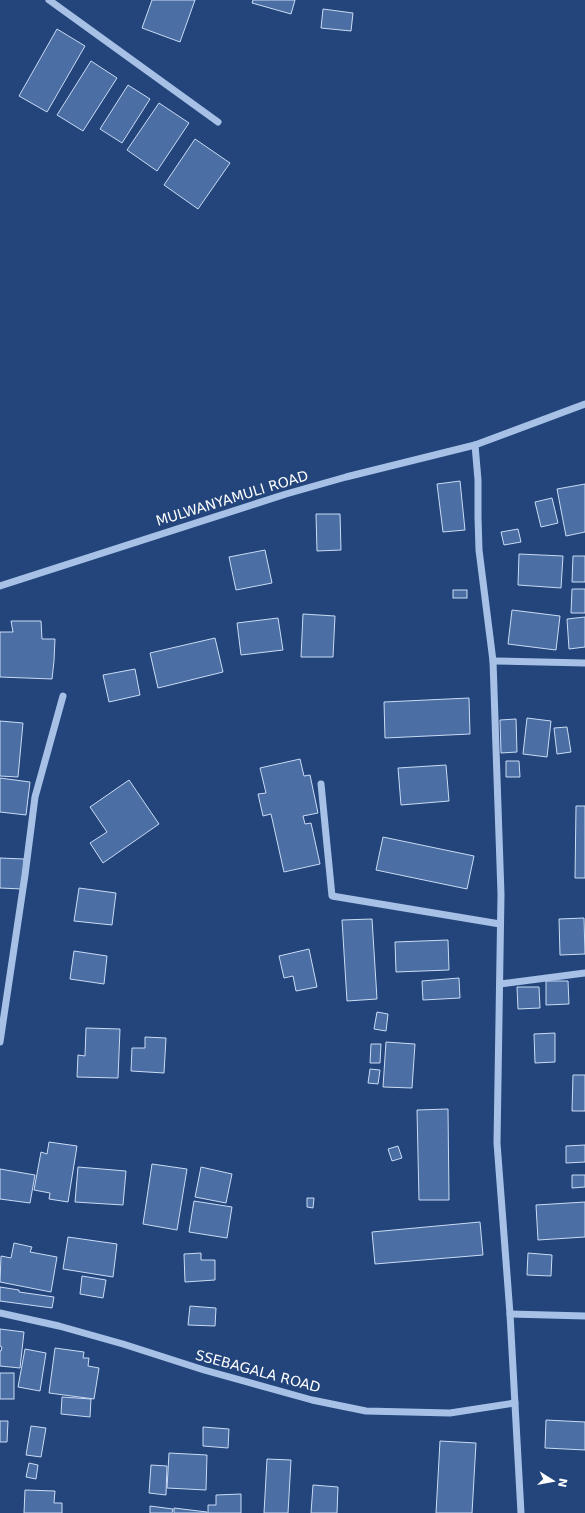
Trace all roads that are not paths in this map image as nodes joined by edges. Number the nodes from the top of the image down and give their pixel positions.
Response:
1 (48, 0) edge
2 (218, 122) dead end
3 (585, 404) edge
4 (475, 445) junction
5 (0, 586) edge
6 (493, 661) junction
7 (585, 663) edge
8 (63, 696) dead end
9 (321, 784) dead end
10 (500, 924) junction
11 (585, 973) edge
12 (500, 984) junction
13 (0, 1042) edge
14 (0, 1313) edge
15 (510, 1314) junction
16 (585, 1316) edge
17 (515, 1403) junction
18 (521, 1513) edge

1 - 2 street
3 - 4 street, MULWANYAMULI ROAD
4 - 5 street, MULWANYAMULI ROAD
4 - 6 street
6 - 7 street
6 - 10 street
8 - 13 street
9 - 10 street
10 - 12 street
11 - 12 street
12 - 15 street
14 - 17 street, SSEBAGALA ROAD
15 - 16 street
15 - 17 street
17 - 18 street

